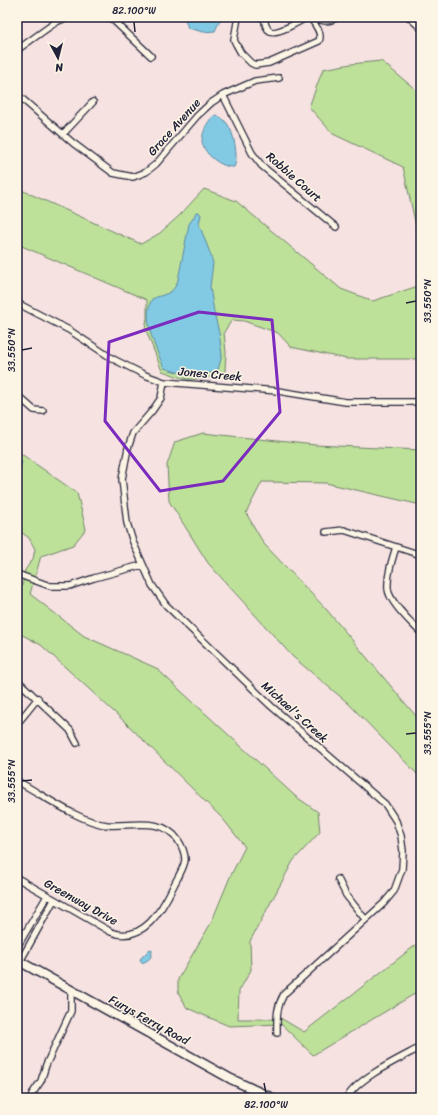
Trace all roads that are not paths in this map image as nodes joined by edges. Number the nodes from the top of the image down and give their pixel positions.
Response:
1 (68, 17) edge
2 (106, 17) edge
3 (238, 17) edge
4 (264, 17) edge
5 (309, 17) edge
6 (337, 17) edge
7 (409, 17) edge
8 (421, 28) edge
9 (17, 50) edge
10 (151, 56) dead end
11 (279, 78) dead end
12 (17, 92) edge
13 (223, 95) junction
14 (93, 102) dead end
15 (63, 134) junction
16 (336, 227) dead end
17 (17, 303) edge
18 (164, 382) junction
19 (17, 395) edge
20 (421, 402) edge
21 (43, 411) dead end
22 (326, 532) dead end
23 (396, 546) junction
24 (421, 555) edge
25 (142, 565) junction
26 (17, 574) edge
27 (421, 633) edge
28 (17, 680) edge
29 (38, 698) junction
30 (17, 724) edge
31 (76, 743) dead end
32 (17, 781) edge
33 (17, 878) edge
34 (338, 879) dead end
35 (47, 896) junction
36 (54, 900) junction
37 (365, 919) junction
38 (17, 947) edge
39 (18, 963) edge
40 (71, 990) junction
41 (277, 1033) dead end
42 (421, 1047) edge
43 (31, 1098) edge
44 (272, 1098) edge
45 (347, 1098) edge

1 - 9 street
2 - 10 street
3 - 5 street
4 - 5 street
5 - 6 street
7 - 8 street
11 - 13 street, Grace Avenue
12 - 15 street, Grace Avenue
13 - 15 street, Grace Avenue
13 - 16 street, Robbie Court
14 - 15 street
17 - 18 street, Jones Creek
18 - 20 street, Jones Creek
18 - 25 street, Michael's Creek
19 - 21 street
22 - 23 street
23 - 24 street
23 - 27 street
25 - 26 street
25 - 37 street, Michael's Creek
28 - 29 street
29 - 30 street
29 - 31 street
32 - 36 street, Greenway Drive
33 - 35 street, Greenway Drive
34 - 37 street
35 - 36 street, Greenway Drive
35 - 38 street
36 - 39 street
37 - 41 street, Michael's Creek
39 - 40 main road, Furys Ferry Road
40 - 43 street
40 - 44 main road, Furys Ferry Road
42 - 45 street

